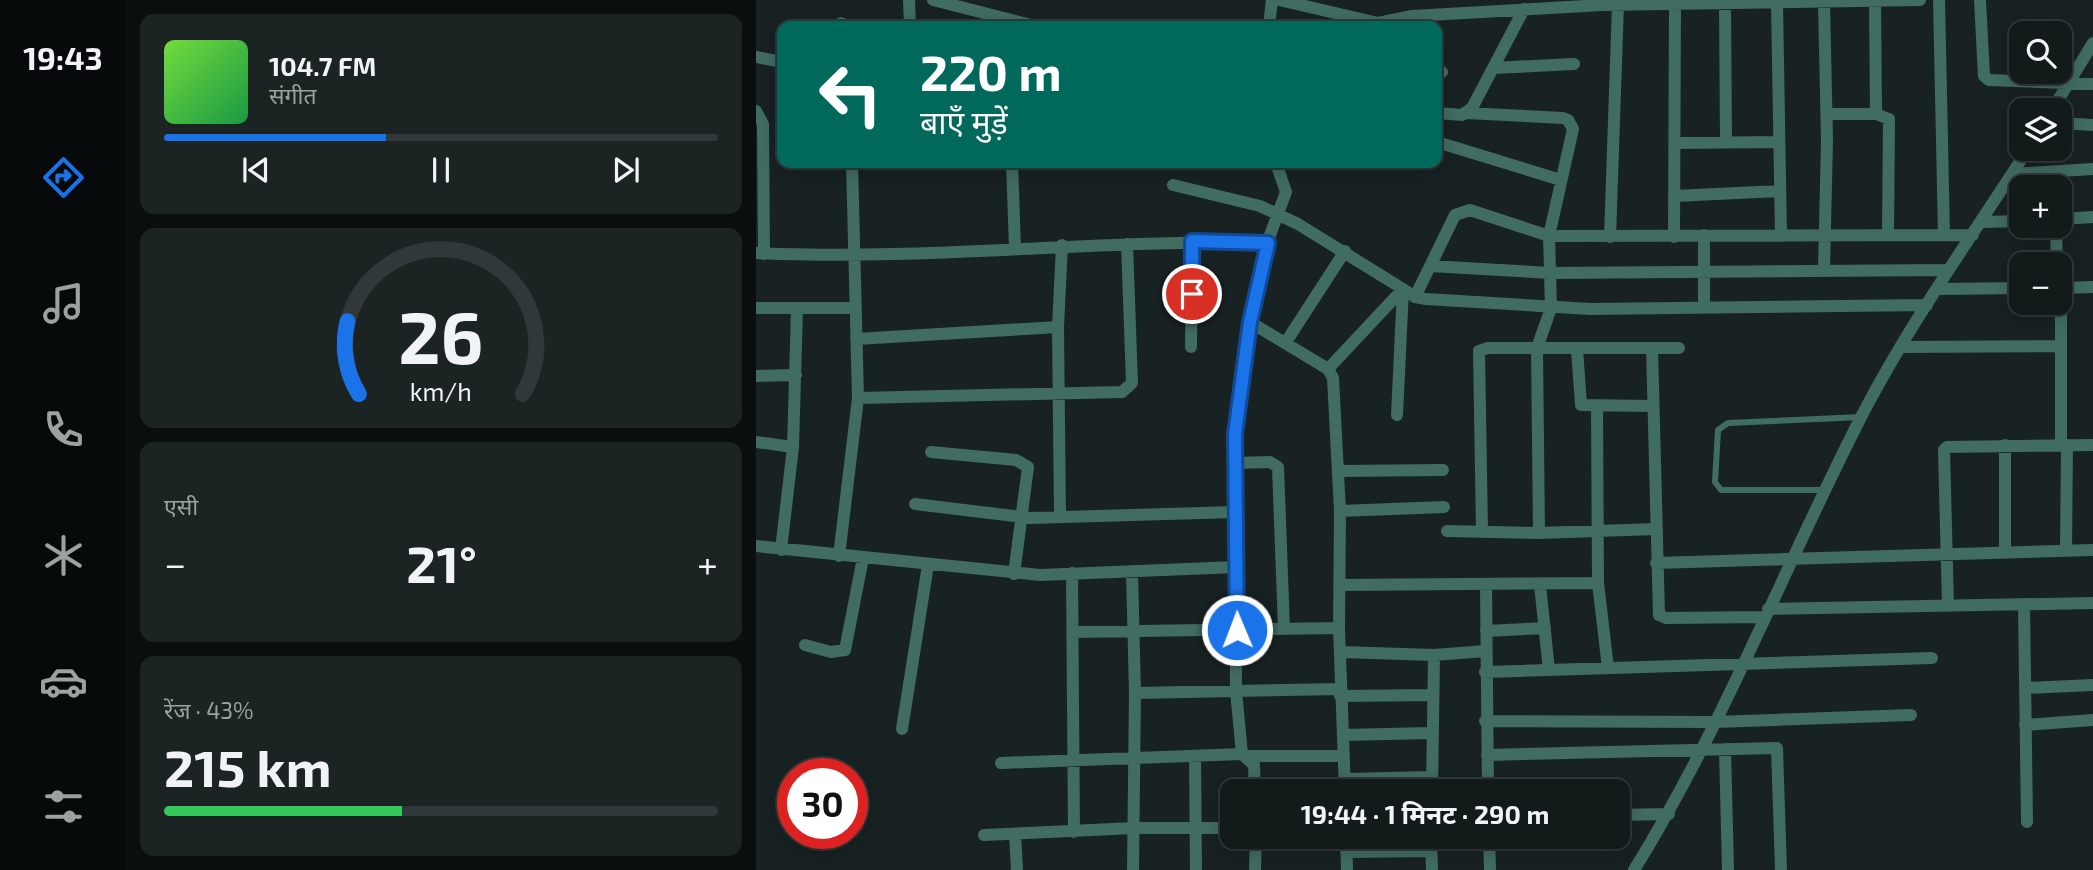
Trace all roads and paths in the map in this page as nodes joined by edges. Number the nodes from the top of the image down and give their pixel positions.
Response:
1 (909, 0) edge
2 (933, 0) edge
3 (1272, 0) edge
4 (1279, 0) edge
5 (1920, 0) edge
6 (1939, 0) edge
7 (1980, 0) edge
8 (1803, 1) edge
9 (1875, 1) edge
10 (1602, 2) edge
11 (1725, 3) junction
12 (1618, 4) junction
13 (1675, 4) junction
14 (1777, 4) junction
15 (1824, 4) junction
16 (1524, 9) junction
17 (910, 21) edge
18 (1015, 21) edge
19 (1270, 21) edge
20 (1362, 21) edge
21 (1398, 21) edge
22 (2093, 43) edge
23 (756, 57) edge
24 (777, 61) edge
25 (1574, 64) dead end
26 (1493, 68) junction
27 (2072, 77) edge
28 (2009, 81) edge
29 (2068, 84) edge
30 (2072, 84) edge
31 (2093, 84) edge
32 (2059, 98) edge
33 (756, 111) edge
34 (1466, 113) junction
35 (1442, 114) edge
36 (1827, 114) junction
37 (1876, 114) junction
38 (2072, 124) edge
39 (2093, 125) edge
40 (1726, 142) junction
41 (1779, 142) junction
42 (1675, 143) junction
43 (1442, 144) edge
44 (2020, 161) edge
45 (852, 168) edge
46 (1012, 168) edge
47 (1278, 168) edge
48 (2093, 169) edge
49 (2012, 174) junction
50 (1561, 180) junction
51 (1173, 184) dead end
52 (1780, 191) junction
53 (1674, 196) junction
54 (1278, 214) junction
55 (2093, 217) edge
56 (2072, 218) edge
57 (2009, 221) edge
58 (1982, 222) junction
59 (1973, 234) junction
60 (1704, 235) junction
61 (1824, 235) junction
62 (1888, 235) junction
63 (1944, 235) junction
64 (1549, 236) junction
65 (1781, 236) junction
66 (1610, 237) junction
67 (1674, 237) junction
68 (1192, 241) junction
69 (1268, 243) junction
70 (1126, 244) junction
71 (1062, 245) junction
72 (1015, 247) junction
73 (1345, 251) junction
74 (760, 254) edge
75 (855, 254) junction
76 (1430, 265) junction
77 (1824, 269) junction
78 (1703, 270) junction
79 (1948, 270) junction
80 (1550, 273) junction
81 (2093, 287) edge
82 (2009, 288) edge
83 (2072, 288) edge
84 (1403, 289) junction
85 (1937, 289) junction
86 (1415, 297) junction
87 (1927, 305) junction
88 (1704, 307) junction
89 (756, 308) edge
90 (856, 308) junction
91 (1551, 308) junction
92 (797, 309) junction
93 (2060, 315) edge
94 (1250, 322) junction
95 (1058, 327) junction
96 (856, 339) junction
97 (1286, 342) junction
98 (2061, 346) junction
99 (1191, 347) dead end
100 (1901, 347) junction
101 (1536, 348) junction
102 (1653, 348) junction
103 (1679, 348) dead end
104 (1577, 349) junction
105 (1328, 369) junction
106 (796, 375) junction
107 (756, 376) edge
108 (1059, 393) junction
109 (858, 398) junction
110 (1653, 406) junction
111 (1597, 407) junction
112 (1397, 415) dead end
113 (1861, 416) junction
114 (756, 442) edge
115 (2005, 445) junction
116 (2064, 445) junction
117 (2093, 445) edge
118 (793, 447) junction
119 (931, 452) dead end
120 (1234, 463) junction
121 (1443, 470) dead end
122 (1338, 471) junction
123 (1826, 490) junction
124 (915, 504) dead end
125 (1444, 507) dead end
126 (1340, 511) junction
127 (1235, 512) junction
128 (1060, 517) junction
129 (1019, 518) junction
130 (1655, 529) junction
131 (1599, 530) junction
132 (1447, 531) dead end
133 (1482, 531) junction
134 (1539, 533) junction
135 (756, 546) edge
136 (781, 550) junction
137 (2066, 550) junction
138 (2093, 550) edge
139 (2006, 551) junction
140 (1947, 552) junction
141 (839, 556) junction
142 (863, 558) junction
143 (1795, 558) junction
144 (1656, 563) junction
145 (928, 565) junction
146 (1236, 567) junction
147 (1132, 572) junction
148 (1014, 573) junction
149 (1072, 573) junction
150 (1598, 583) junction
151 (1486, 584) junction
152 (1339, 585) junction
153 (1540, 585) junction
154 (2093, 603) edge
155 (2024, 604) junction
156 (1948, 606) junction
157 (1766, 613) junction
158 (1339, 628) junction
159 (1545, 628) junction
160 (1284, 629) junction
161 (1134, 630) junction
162 (1237, 630) junction
163 (1486, 631) junction
164 (1072, 632) junction
165 (805, 645) dead end
166 (1486, 651) junction
167 (1340, 652) junction
168 (1434, 655) junction
169 (1932, 658) dead end
170 (1742, 663) junction
171 (1608, 668) junction
172 (1549, 670) junction
173 (1485, 672) junction
174 (2093, 685) edge
175 (2025, 688) junction
176 (1236, 691) junction
177 (1135, 693) junction
178 (1340, 693) junction
179 (1432, 695) junction
180 (1911, 715) dead end
181 (2093, 720) edge
182 (1485, 721) junction
183 (1714, 723) junction
184 (2025, 725) junction
185 (902, 729) dead end
186 (1430, 733) junction
187 (1343, 735) junction
188 (1725, 749) junction
189 (1702, 751) junction
190 (1244, 755) junction
191 (1487, 755) junction
192 (1195, 756) junction
193 (1344, 756) junction
194 (1133, 758) junction
195 (1074, 759) junction
196 (1001, 763) dead end
197 (1432, 777) joint
198 (1255, 779) edge
199 (1345, 779) edge
200 (1410, 779) edge
201 (1488, 779) edge
202 (1669, 814) junction
203 (1630, 815) edge
204 (2027, 822) dead end
205 (1134, 828) junction
206 (1195, 828) junction
207 (1220, 828) edge
208 (1074, 832) junction
209 (1016, 834) junction
210 (984, 835) dead end
211 (1256, 849) edge
212 (1489, 849) edge
213 (1432, 851) joint
214 (1346, 852) joint
215 (1017, 870) edge
216 (1133, 870) edge
217 (1196, 870) edge
218 (1255, 870) edge
219 (1347, 870) edge
220 (1432, 870) edge
221 (1490, 870) edge
222 (1634, 870) edge
223 (1728, 870) edge
224 (1781, 870) edge

1 - 17 street
2 - 18 street
3 - 19 street
4 - 20 street
5 - 9 street
6 - 63 street
7 - 28 street
8 - 14 street
8 - 15 street
9 - 15 street
9 - 37 street
10 - 12 street
10 - 16 street
11 - 13 street
11 - 14 street
11 - 40 street
12 - 13 street
12 - 66 street
13 - 42 street
14 - 41 street
15 - 36 street
16 - 21 street
16 - 26 street
22 - 27 street
23 - 24 street
25 - 26 street
26 - 34 street
29 - 32 street
30 - 31 street
33 - 74 street
34 - 35 street
34 - 50 street
36 - 37 street
36 - 61 street
37 - 62 street
38 - 39 street
40 - 41 street
40 - 42 street
41 - 52 street
42 - 53 street
43 - 50 street
44 - 49 street
45 - 75 street
46 - 72 street
47 - 54 street
48 - 49 street
49 - 58 street
50 - 64 street
51 - 54 street
52 - 53 street
52 - 65 street
53 - 67 street
54 - 69 street
54 - 73 street
55 - 56 street
57 - 58 street
58 - 59 street
59 - 63 street
59 - 79 street
60 - 65 street
60 - 67 street
60 - 78 street
61 - 62 street
61 - 65 street
61 - 77 street
62 - 63 street
64 - 66 street
64 - 76 street
64 - 80 street
66 - 67 street
68 - 69 street
68 - 70 street
68 - 99 street
69 - 94 street
70 - 71 street
70 - 108 street
71 - 72 street
71 - 95 street
72 - 75 street
73 - 84 street
73 - 97 street
74 - 75 street
75 - 90 street
76 - 80 street
76 - 86 street
77 - 78 street
77 - 79 street
78 - 80 street
78 - 88 street
79 - 85 street
80 - 91 street
81 - 83 street
82 - 85 street
84 - 86 street
84 - 105 street
84 - 112 street
85 - 87 street
86 - 91 street
87 - 88 street
87 - 100 street
88 - 91 street
89 - 92 street
90 - 92 street
90 - 96 street
91 - 101 street
92 - 106 street
93 - 98 street
94 - 97 street
94 - 120 street
95 - 96 street
95 - 108 street
96 - 109 street
97 - 105 street
98 - 100 street
98 - 116 street
100 - 113 street
101 - 104 street
101 - 133 street
101 - 134 street
102 - 103 street
102 - 104 street
102 - 110 street
104 - 111 street
105 - 122 street
106 - 107 street
106 - 118 street
108 - 109 street
108 - 128 street
109 - 141 street
110 - 111 street
110 - 130 street
111 - 131 street
113 - 123 street
113 - 123 lane
114 - 118 street
115 - 116 street
115 - 139 street
115 - 140 street
116 - 117 street
116 - 137 street
118 - 136 street
119 - 129 street
120 - 127 street
120 - 160 street
121 - 122 street
122 - 126 street
123 - 143 street
124 - 129 street
125 - 126 street
126 - 152 street
127 - 128 street
127 - 146 street
128 - 129 street
129 - 148 street
130 - 131 street
130 - 144 street
131 - 134 street
131 - 150 street
132 - 133 street
133 - 134 street
135 - 136 street
136 - 141 street
137 - 138 street
137 - 139 street
139 - 140 street
140 - 143 street
140 - 156 street
141 - 142 street
142 - 145 street
142 - 165 street
143 - 144 street
143 - 157 street
144 - 157 street
145 - 148 street
145 - 185 street
146 - 147 street
146 - 162 street
147 - 149 street
147 - 161 street
148 - 149 street
149 - 164 street
150 - 153 street
150 - 171 street
151 - 152 street
151 - 153 street
151 - 163 street
152 - 158 street
153 - 159 street
154 - 155 street
155 - 156 street
155 - 175 street
156 - 157 street
157 - 170 street
158 - 160 street
158 - 167 street
159 - 163 street
159 - 172 street
160 - 162 street
161 - 162 street
161 - 164 street
161 - 177 street
162 - 176 street
163 - 166 street
164 - 195 street
166 - 168 street
166 - 173 street
167 - 168 street
167 - 178 street
168 - 179 street
169 - 170 street
170 - 171 street
170 - 183 street
171 - 172 street
172 - 173 street
173 - 182 street
174 - 175 street
175 - 184 street
176 - 177 street
176 - 178 street
176 - 190 street
177 - 194 street
178 - 179 street
178 - 187 street
179 - 186 street
180 - 183 street
181 - 184 street
182 - 183 street
182 - 191 street
183 - 189 street
184 - 204 street
186 - 187 street
186 - 197 street
187 - 193 street
188 - 189 street
188 - 223 street
188 - 224 street
189 - 191 street
189 - 202 street
190 - 192 street
190 - 193 street
190 - 198 street
191 - 201 street
192 - 194 street
192 - 206 street
193 - 199 street
194 - 195 street
194 - 205 street
195 - 196 street
195 - 208 street
197 - 200 street
202 - 203 street
202 - 222 street
205 - 206 street
205 - 208 street
205 - 216 street
206 - 207 street
206 - 217 street
208 - 209 street
209 - 210 street
209 - 215 street
211 - 218 street
212 - 221 street
213 - 214 street
213 - 220 street
214 - 219 street

